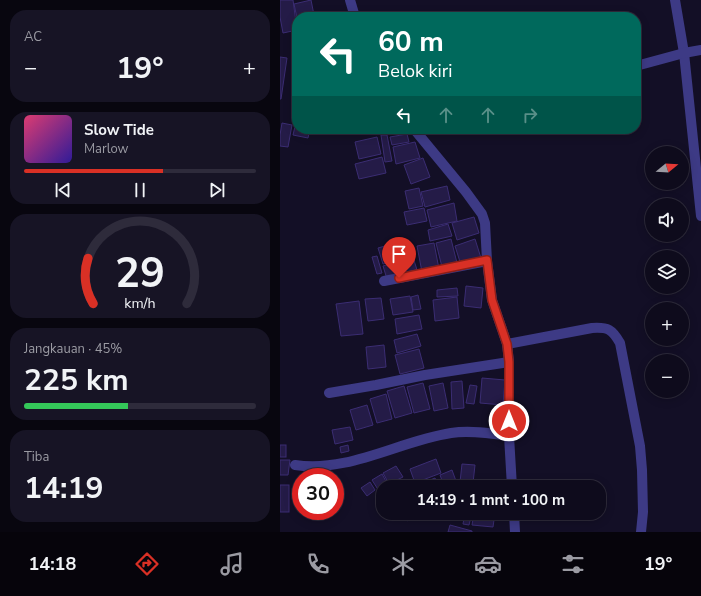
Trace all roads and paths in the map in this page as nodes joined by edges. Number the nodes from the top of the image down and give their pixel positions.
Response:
1 (350, 0) edge
2 (675, 0) edge
3 (354, 12) edge
4 (701, 50) edge
5 (684, 53) junction
6 (641, 65) edge
7 (418, 134) edge
8 (701, 216) edge
9 (487, 260) junction
10 (384, 281) dead end
11 (507, 344) junction
12 (509, 362) junction
13 (329, 393) dead end
14 (509, 436) junction
15 (295, 465) dead end
16 (512, 480) edge
17 (514, 520) edge
18 (515, 532) edge
19 (641, 532) edge

1 - 3 street
2 - 5 street
4 - 5 street
5 - 6 street
5 - 8 street
7 - 9 street
9 - 10 street
9 - 11 street
11 - 12 street
11 - 19 street
12 - 13 street
12 - 14 street
14 - 15 street
14 - 16 street
17 - 18 street

